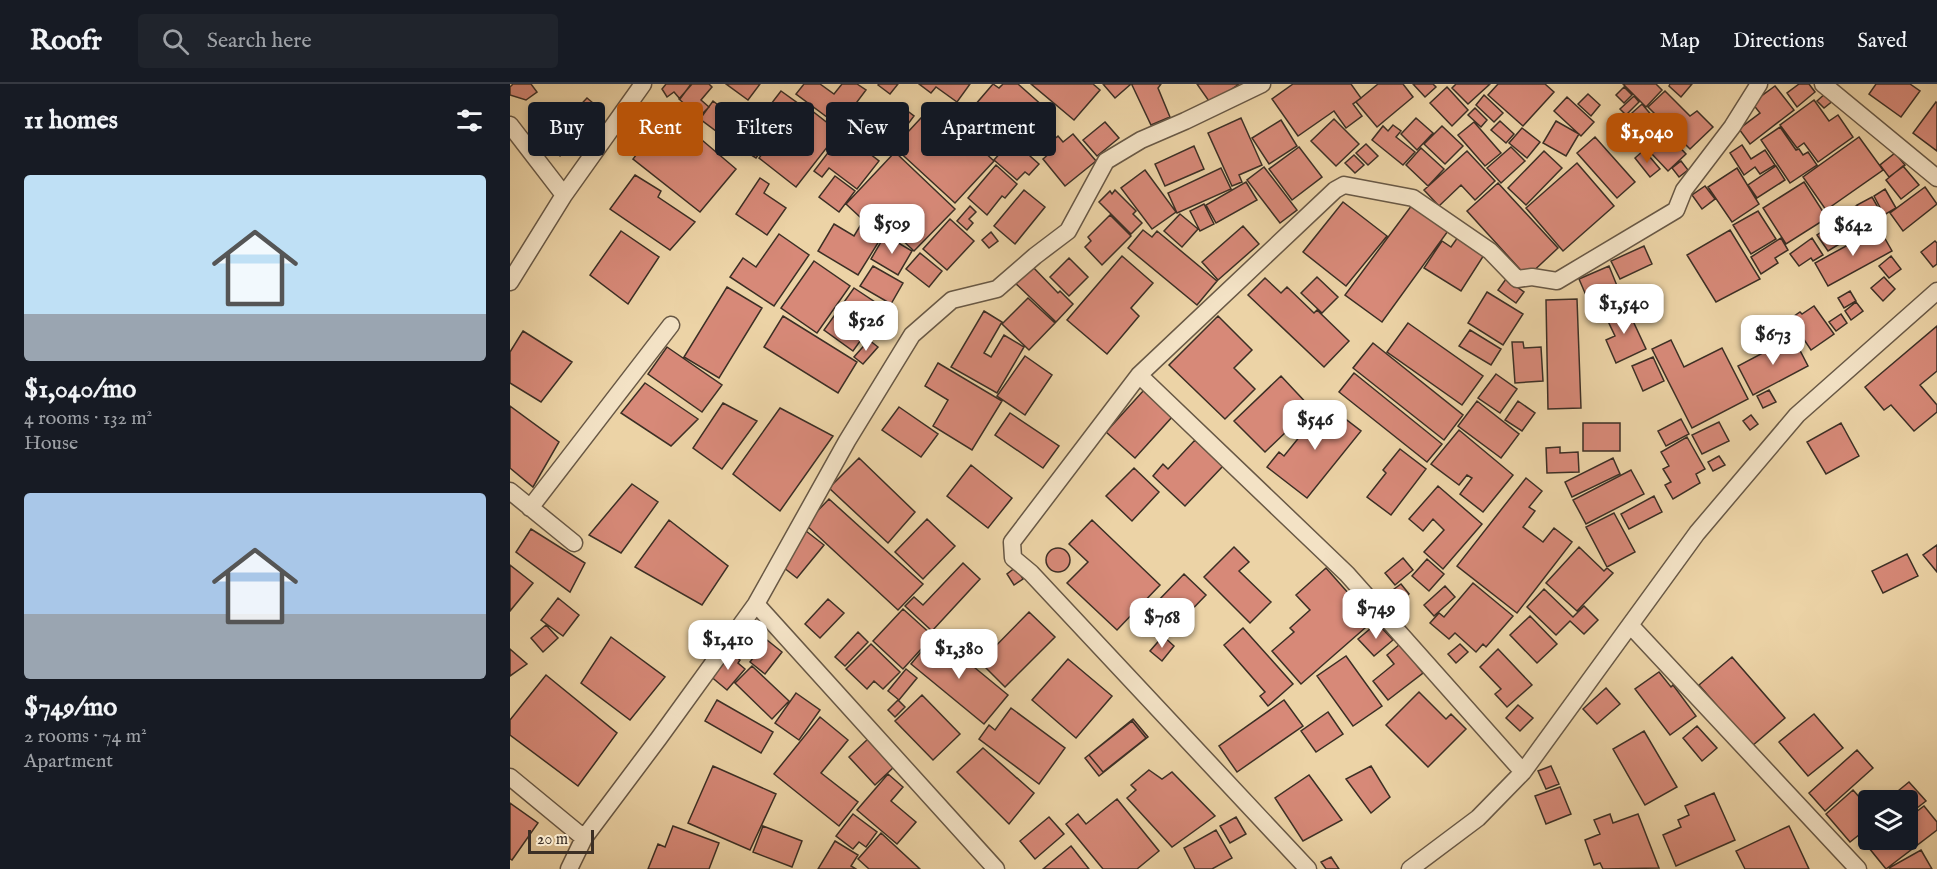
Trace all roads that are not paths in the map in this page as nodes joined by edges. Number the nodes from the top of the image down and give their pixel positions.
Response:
1 (643, 84) edge
2 (1262, 84) edge
3 (1759, 84) edge
4 (1823, 84) edge
5 (510, 125) edge
6 (1937, 178) edge
7 (564, 195) junction
8 (510, 282) edge
9 (1937, 291) edge
10 (672, 325) dead end
11 (1139, 375) junction
12 (510, 491) edge
13 (530, 507) junction
14 (574, 543) dead end
15 (756, 604) junction
16 (1631, 626) junction
17 (1524, 772) junction
18 (510, 777) edge
19 (584, 838) junction
20 (569, 869) edge
21 (996, 869) edge
22 (1308, 869) edge
23 (1410, 869) edge
24 (1858, 869) edge

1 - 7 street
2 - 15 street
3 - 11 street
4 - 6 street
5 - 7 street
7 - 8 street
9 - 16 street
10 - 13 street
11 - 17 street
11 - 22 street
12 - 13 street
13 - 14 street
15 - 19 street
15 - 21 street
16 - 17 street
16 - 24 street
17 - 23 street
18 - 19 street
19 - 20 street

